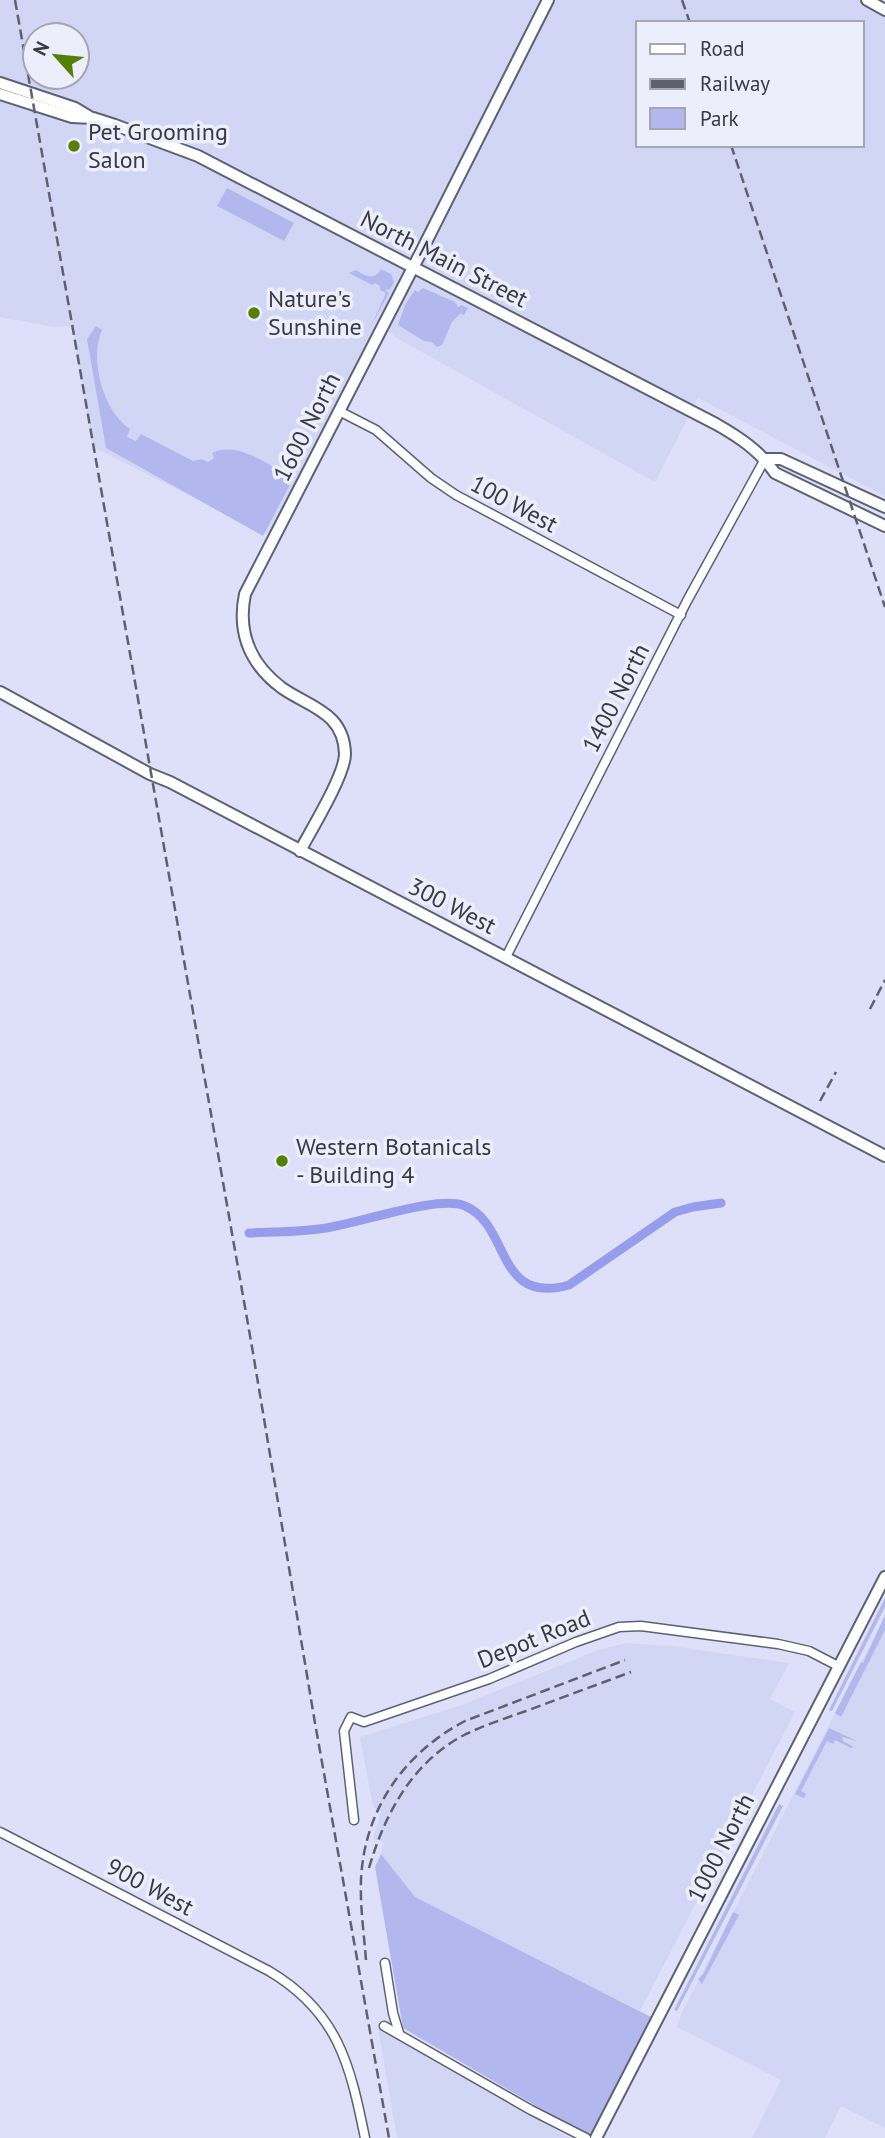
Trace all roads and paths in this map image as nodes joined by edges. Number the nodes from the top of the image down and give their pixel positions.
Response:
1 (548, 0) edge
2 (867, 0) edge
3 (885, 10) edge
4 (0, 83) edge
5 (0, 94) edge
6 (93, 118) junction
7 (414, 267) junction
8 (339, 411) junction
9 (765, 459) junction
10 (885, 507) edge
11 (885, 526) edge
12 (681, 615) junction
13 (0, 692) edge
14 (300, 851) junction
15 (506, 957) junction
16 (885, 1156) edge
17 (885, 1577) edge
18 (838, 1666) junction
19 (354, 1820) dead end
20 (0, 1832) edge
21 (385, 1964) dead end
22 (384, 2026) dead end
23 (399, 2033) junction
24 (365, 2138) edge
25 (586, 2138) edge
26 (596, 2138) edge

1 - 7 street, 1600 North
2 - 3 street
4 - 6 street, North Main Street
5 - 6 street, North Main Street
6 - 7 street, North Main Street
7 - 8 street, 1600 North
7 - 9 street, North Main Street
8 - 12 street, 100 West
8 - 14 street, 1600 North
9 - 10 street, North Main Street
9 - 11 street, North Main Street
9 - 12 street, 1400 North
12 - 15 street, 1400 North
13 - 14 street, 300 West
14 - 15 street, 300 West
15 - 16 street, 300 West
17 - 18 street, 1000 North
18 - 19 street, Depot Road
18 - 26 street, 1000 North
20 - 24 street, 900 West
21 - 23 street
22 - 23 street
23 - 25 street

